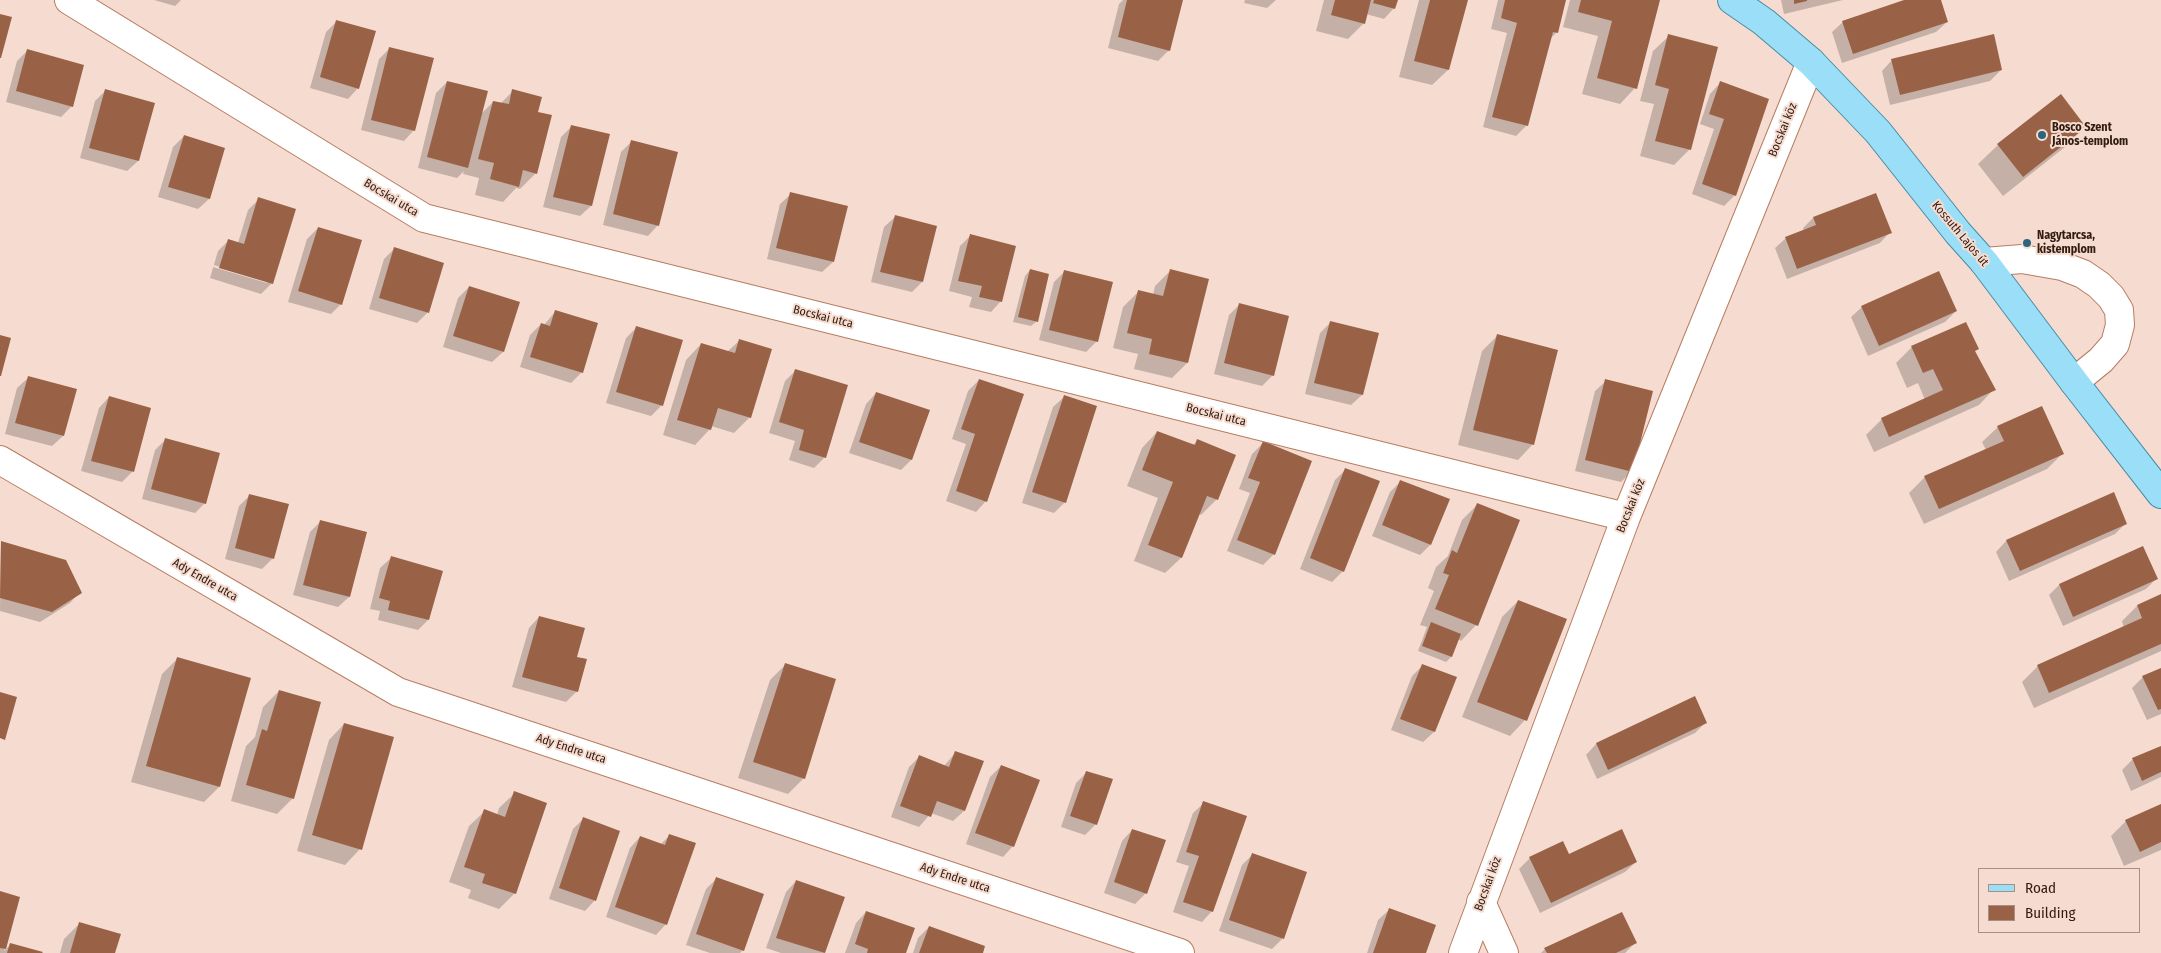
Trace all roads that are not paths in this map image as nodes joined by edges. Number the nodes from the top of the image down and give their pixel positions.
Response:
1 (69, 0) edge
2 (1732, 0) edge
3 (1811, 62) junction
4 (1984, 262) junction
5 (2074, 382) junction
6 (0, 460) edge
7 (2161, 494) edge
8 (1626, 517) junction
9 (1481, 902) junction
10 (1180, 953) edge
11 (1463, 953) edge
12 (1504, 953) edge

1 - 8 street, Bocskai utca
2 - 3 main road, Kossuth Lajos út
3 - 4 main road, Kossuth Lajos út
3 - 8 street, Bocskai köz
4 - 5 main road, Kossuth Lajos út
4 - 5 street
5 - 7 main road, Kossuth Lajos út
6 - 10 street, Ady Endre utca
8 - 9 street, Bocskai köz
9 - 11 street, Bocskai köz
9 - 12 street

